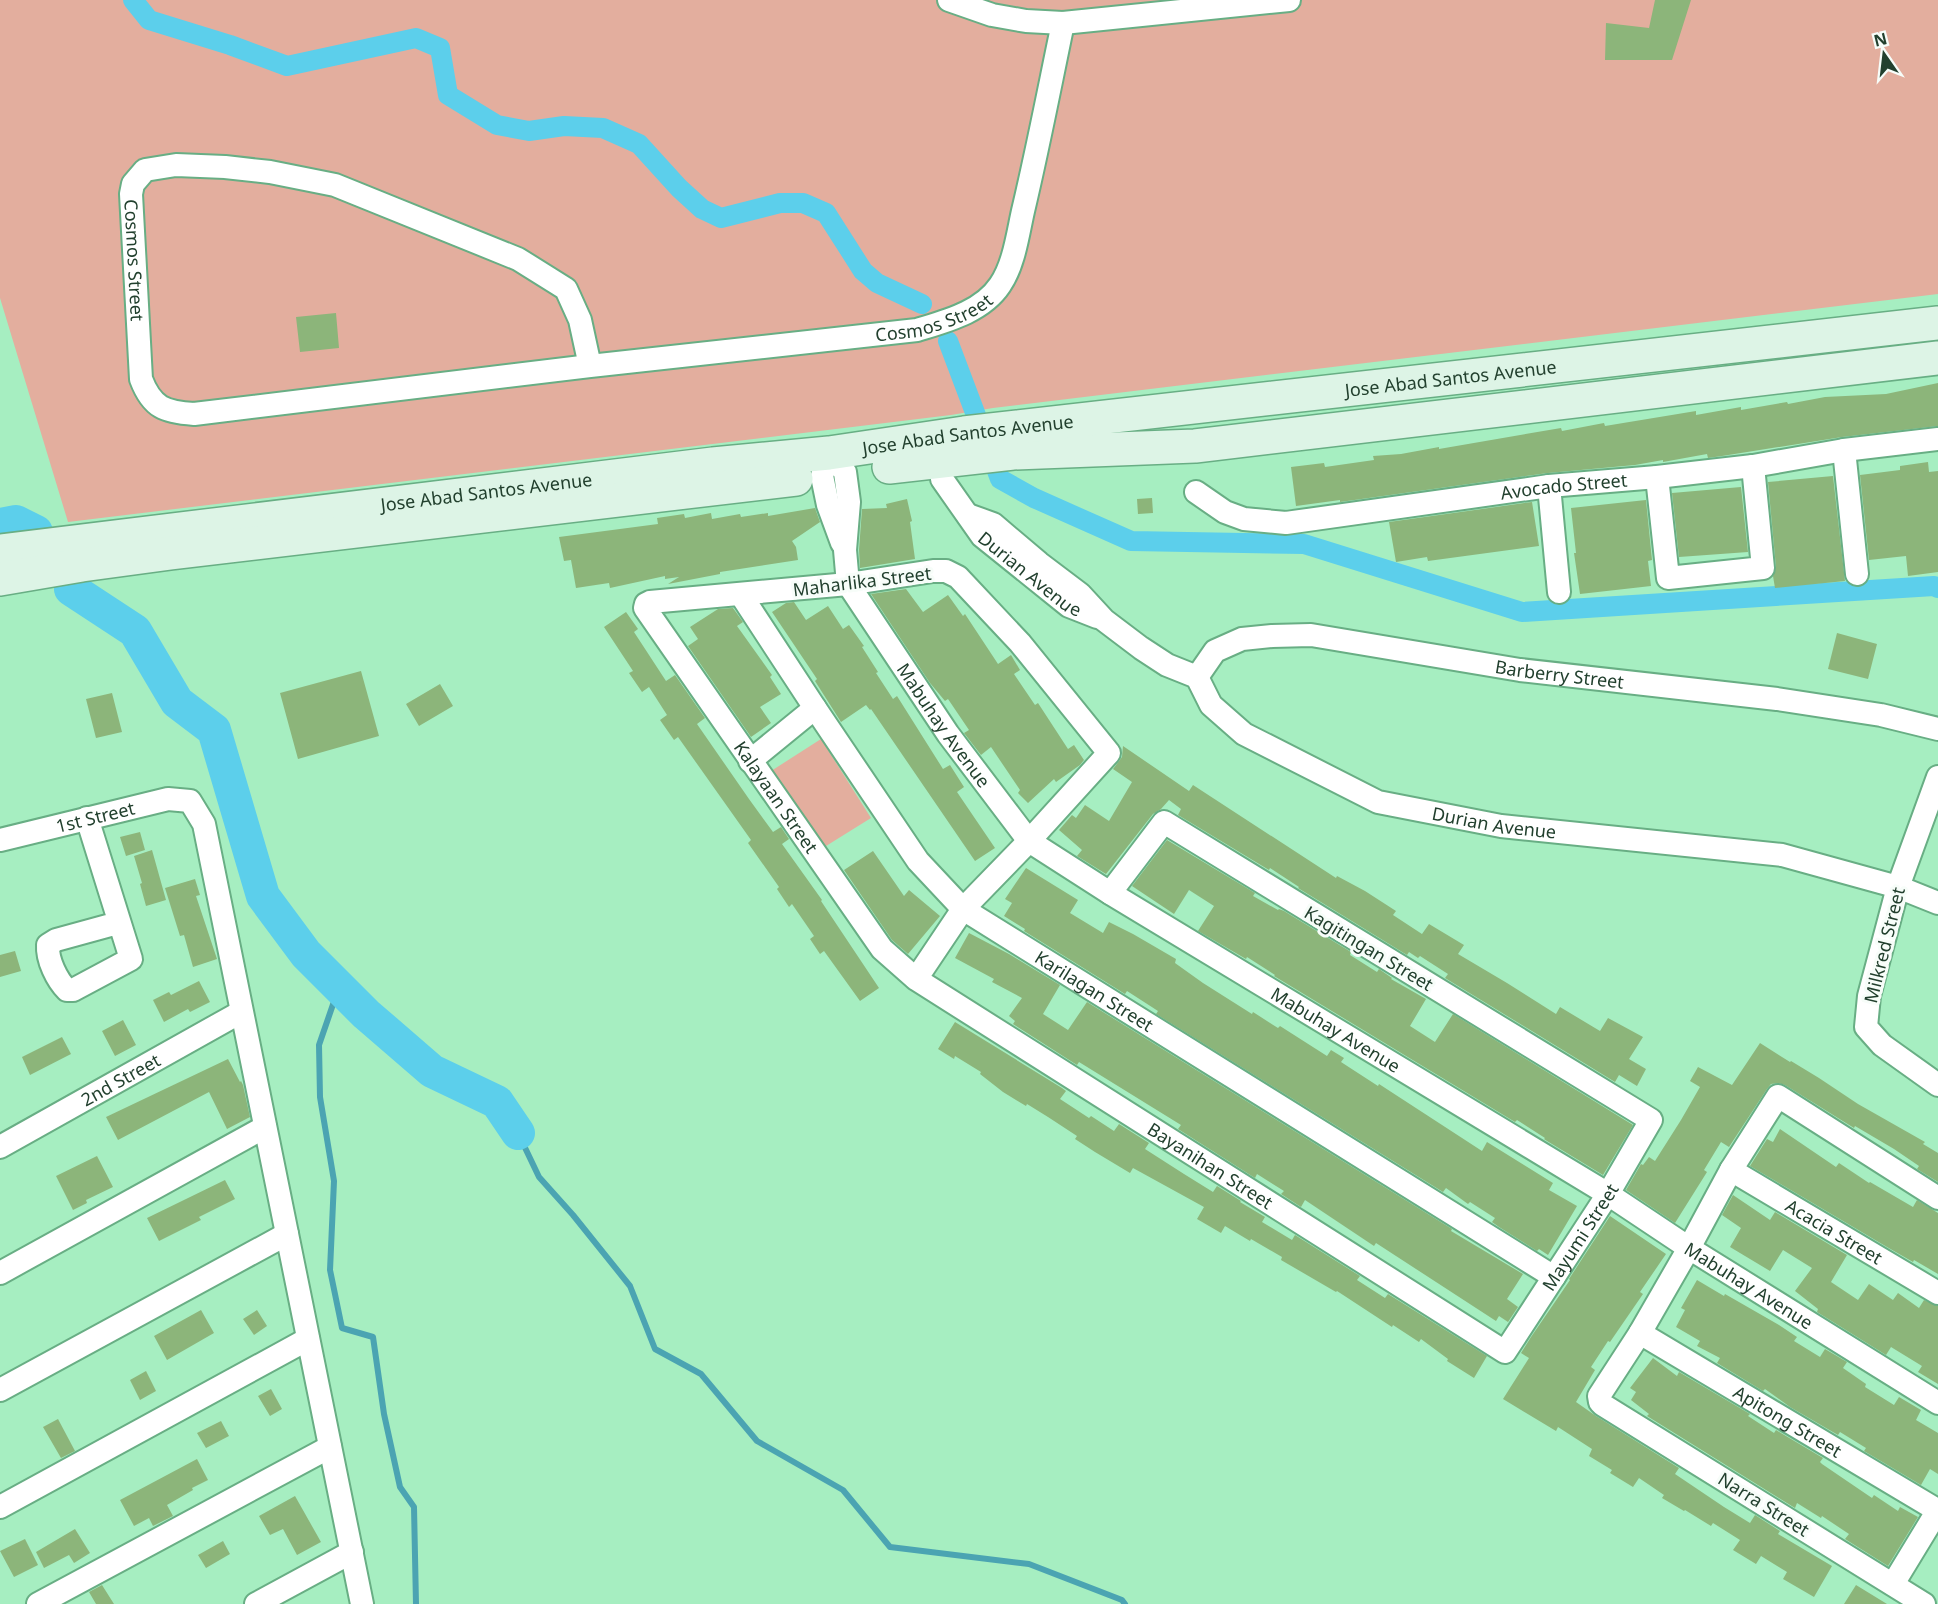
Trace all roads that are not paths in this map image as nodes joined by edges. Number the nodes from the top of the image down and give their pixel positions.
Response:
1 (949, 0) edge
2 (1289, 0) edge
3 (1063, 23) junction
4 (1938, 323) edge
5 (1938, 358) edge
6 (590, 366) junction
7 (1938, 439) edge
8 (1012, 440) junction
9 (952, 447) junction
10 (1844, 450) junction
11 (1753, 466) junction
12 (832, 467) junction
13 (1657, 477) junction
14 (1549, 486) junction
15 (1196, 492) dead end
16 (9, 549) edge
17 (72, 553) junction
18 (1857, 574) dead end
19 (0, 579) edge
20 (848, 584) junction
21 (1559, 592) dead end
22 (741, 595) junction
23 (645, 608) joint
24 (1197, 677) junction
25 (815, 708) junction
26 (1938, 729) edge
27 (750, 760) junction
28 (1938, 777) edge
29 (87, 818) junction
30 (0, 840) edge
31 (1029, 841) junction
32 (1898, 887) junction
33 (1110, 893) junction
34 (1938, 903) edge
35 (963, 909) junction
36 (118, 923) dead end
37 (916, 979) junction
38 (242, 1012) junction
39 (1938, 1084) edge
40 (1651, 1120) joint
41 (265, 1127) junction
42 (1, 1144) edge
43 (1731, 1170) junction
44 (1608, 1194) junction
45 (1938, 1198) edge
46 (287, 1234) junction
47 (1689, 1248) junction
48 (0, 1273) edge
49 (1554, 1277) junction
50 (1938, 1293) edge
51 (1640, 1333) junction
52 (308, 1339) junction
53 (1505, 1352) joint
54 (0, 1390) edge
55 (1938, 1403) edge
56 (330, 1448) junction
57 (0, 1507) edge
58 (1938, 1510) edge
59 (352, 1552) junction
60 (1893, 1584) junction
61 (38, 1604) edge
62 (256, 1604) edge
63 (362, 1604) edge
64 (1924, 1604) edge

1 - 3 street
2 - 3 street
3 - 6 street, Cosmos Street
4 - 8 main road, Jose Abad Santos Avenue
5 - 8 main road, Jose Abad Santos Avenue
6 - 6 street, Cosmos Street
7 - 10 street, Avocado Street
8 - 9 main road, Jose Abad Santos Avenue
9 - 12 main road, Jose Abad Santos Avenue
9 - 24 street, Durian Avenue
10 - 11 street, Avocado Street
10 - 18 street
11 - 13 street, Avocado Street
11 - 13 street
12 - 17 main road, Jose Abad Santos Avenue
12 - 20 street, Mabuhay Avenue
13 - 14 street, Avocado Street
14 - 15 street, Avocado Street
14 - 21 street
16 - 17 main road, Jose Abad Santos Avenue
17 - 19 main road, Jose Abad Santos Avenue
20 - 22 street, Maharlika Street
20 - 31 street, Mabuhay Avenue
20 - 31 street, Maharlika Street
22 - 23 street, Maharlika Street
22 - 25 street, Karilagan Street
23 - 27 street, Kalayaan Street
24 - 26 street, Barberry Street
24 - 32 street, Durian Avenue
25 - 27 street
25 - 35 street, Karilagan Street
27 - 37 street, Kalayaan Street
28 - 32 street, Milkred Street
29 - 30 street, 1st Street
29 - 36 street
29 - 38 street, 1st Street
31 - 33 street, Mabuhay Avenue
31 - 35 street
32 - 34 street, Durian Avenue
32 - 39 street, Milkred Street
33 - 40 street, Kagitingan Street
33 - 44 street, Mabuhay Avenue
35 - 37 street
35 - 49 street, Karilagan Street
37 - 53 street, Bayanihan Street
38 - 41 street
38 - 42 street, 2nd Street
40 - 44 street, Mayumi Street
41 - 46 street
41 - 48 street
43 - 45 street
43 - 47 street
43 - 50 street, Acacia Street
44 - 47 street, Mabuhay Avenue
44 - 49 street, Mayumi Street
46 - 52 street
46 - 54 street
47 - 51 street
47 - 55 street, Mabuhay Avenue
49 - 53 street, Mayumi Street
51 - 58 street, Apitong Street
51 - 60 street, Narra Street
52 - 56 street
52 - 57 street
56 - 59 street
56 - 61 street
58 - 60 street
59 - 62 street
59 - 63 street
60 - 64 street, Narra Street

